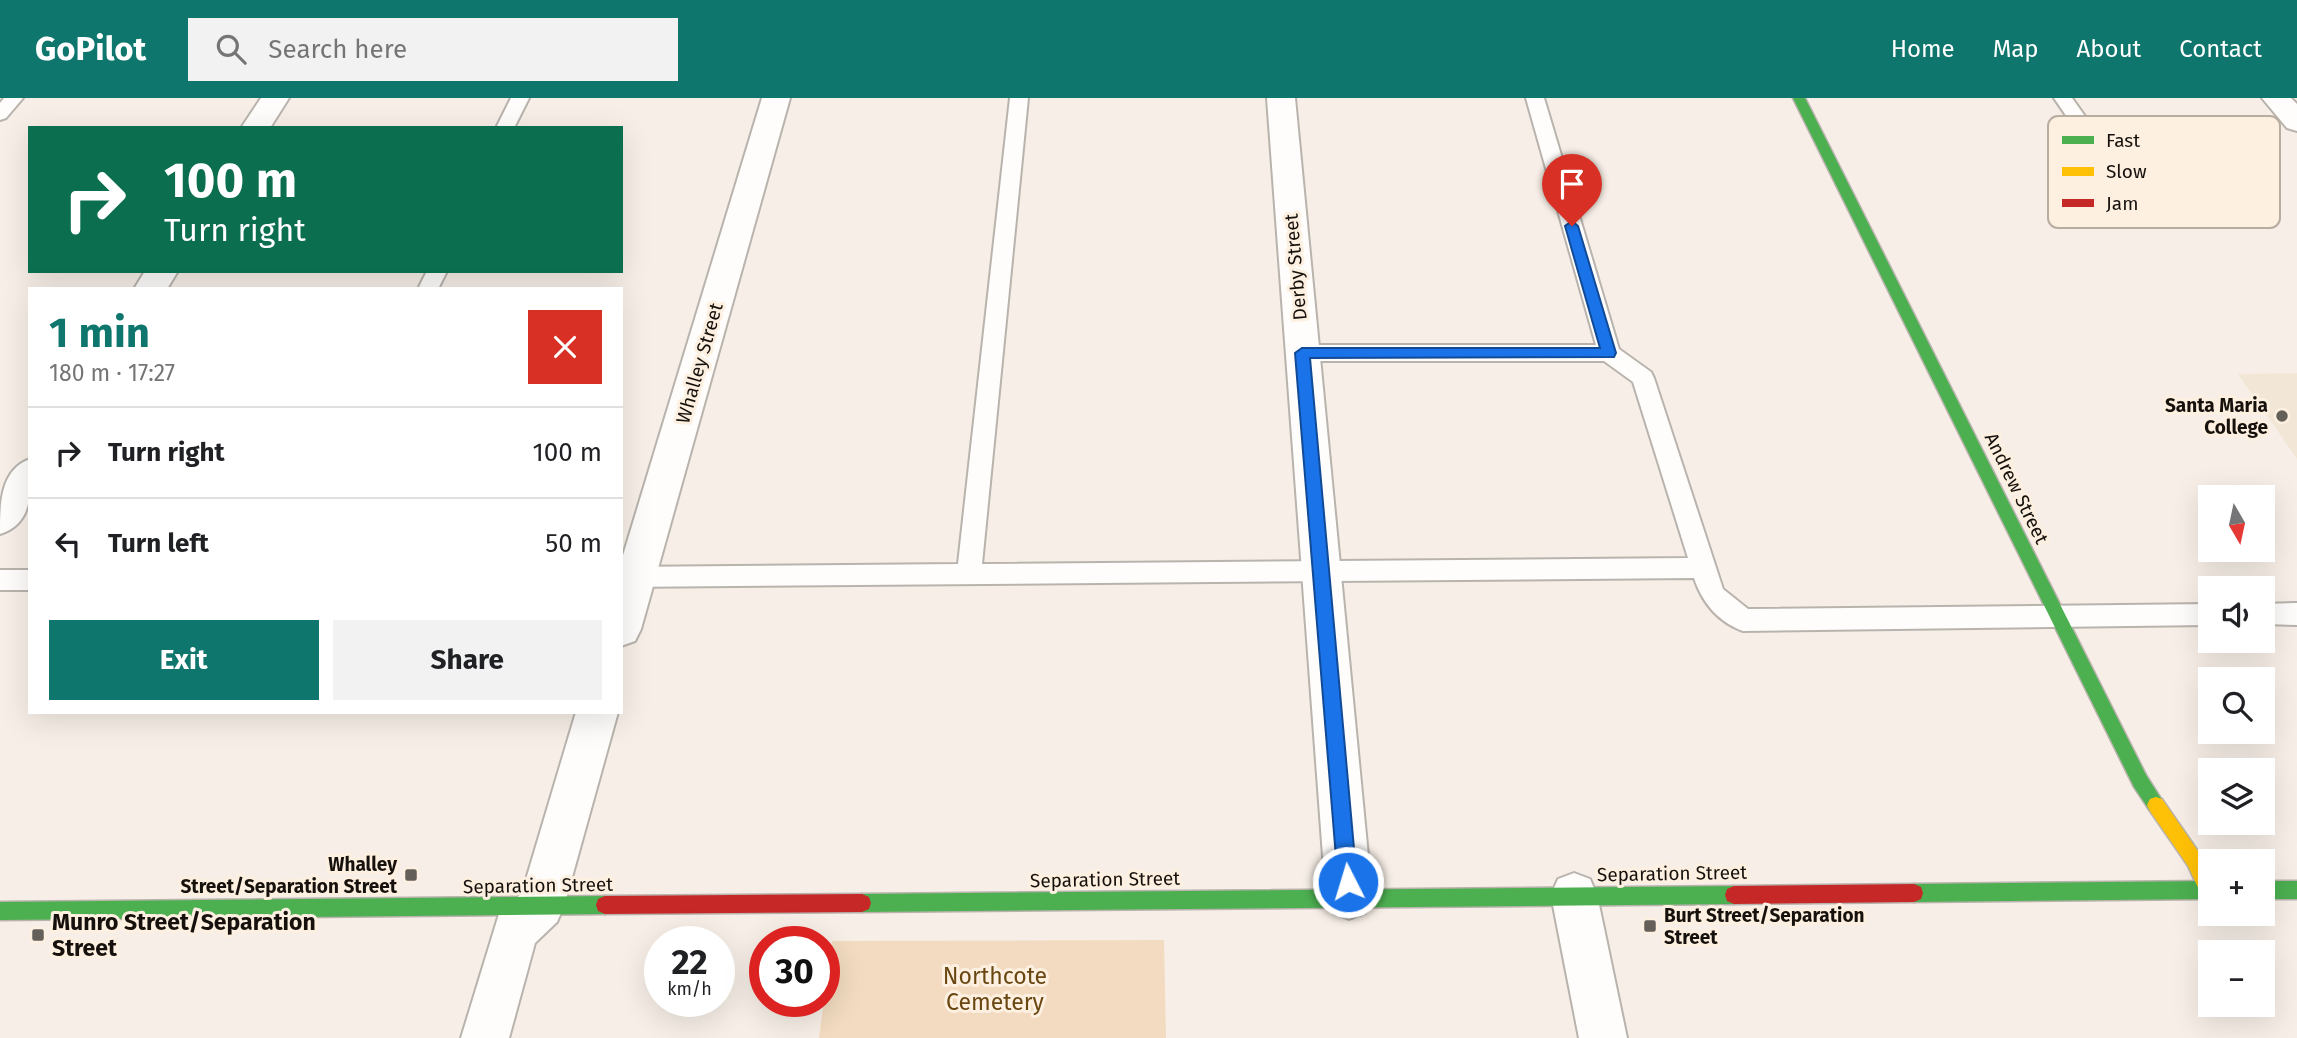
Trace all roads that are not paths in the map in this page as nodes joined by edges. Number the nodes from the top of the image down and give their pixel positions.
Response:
1 (14, 98) edge
2 (275, 98) edge
3 (520, 98) edge
4 (776, 98) edge
5 (1019, 98) edge
6 (1280, 98) edge
7 (1535, 98) edge
8 (1800, 98) edge
9 (2063, 98) edge
10 (2276, 98) edge
11 (0, 114) edge
12 (2076, 116) edge
13 (2297, 122) edge
14 (256, 126) edge
15 (507, 126) edge
16 (1302, 353) junction
17 (1609, 353) junction
18 (28, 476) edge
19 (0, 519) edge
20 (1703, 568) junction
21 (1321, 571) junction
22 (970, 574) junction
23 (629, 577) edge
24 (0, 580) edge
25 (28, 580) edge
26 (2198, 614) edge
27 (2275, 614) edge
28 (2297, 614) edge
29 (623, 616) edge
30 (2057, 617) junction
31 (596, 714) edge
32 (2198, 868) edge
33 (2198, 890) edge
34 (2275, 890) edge
35 (2297, 890) edge
36 (1574, 895) junction
37 (1349, 897) junction
38 (541, 906) junction
39 (0, 911) edge
40 (485, 1038) edge
41 (1603, 1038) edge

1 - 11 lane
2 - 14 street
3 - 15 lane
4 - 23 street, Whalley Street
5 - 22 lane
6 - 16 street, Derby Street
7 - 17 lane
8 - 30 street, Andrew Street
9 - 12 lane
10 - 13 street
16 - 17 lane
16 - 21 street, Derby Street
17 - 20 lane
18 - 19 street
20 - 21 lane
20 - 30 lane
21 - 22 lane
21 - 37 street, Derby Street
22 - 23 lane
23 - 29 street, Whalley Street
24 - 25 lane
26 - 30 lane
27 - 28 lane
30 - 32 street, Andrew Street
31 - 38 street
33 - 36 street, Separation Street
34 - 35 street
36 - 37 street, Separation Street
36 - 41 street
37 - 38 street, Separation Street
38 - 39 street, Separation Street
38 - 40 street

